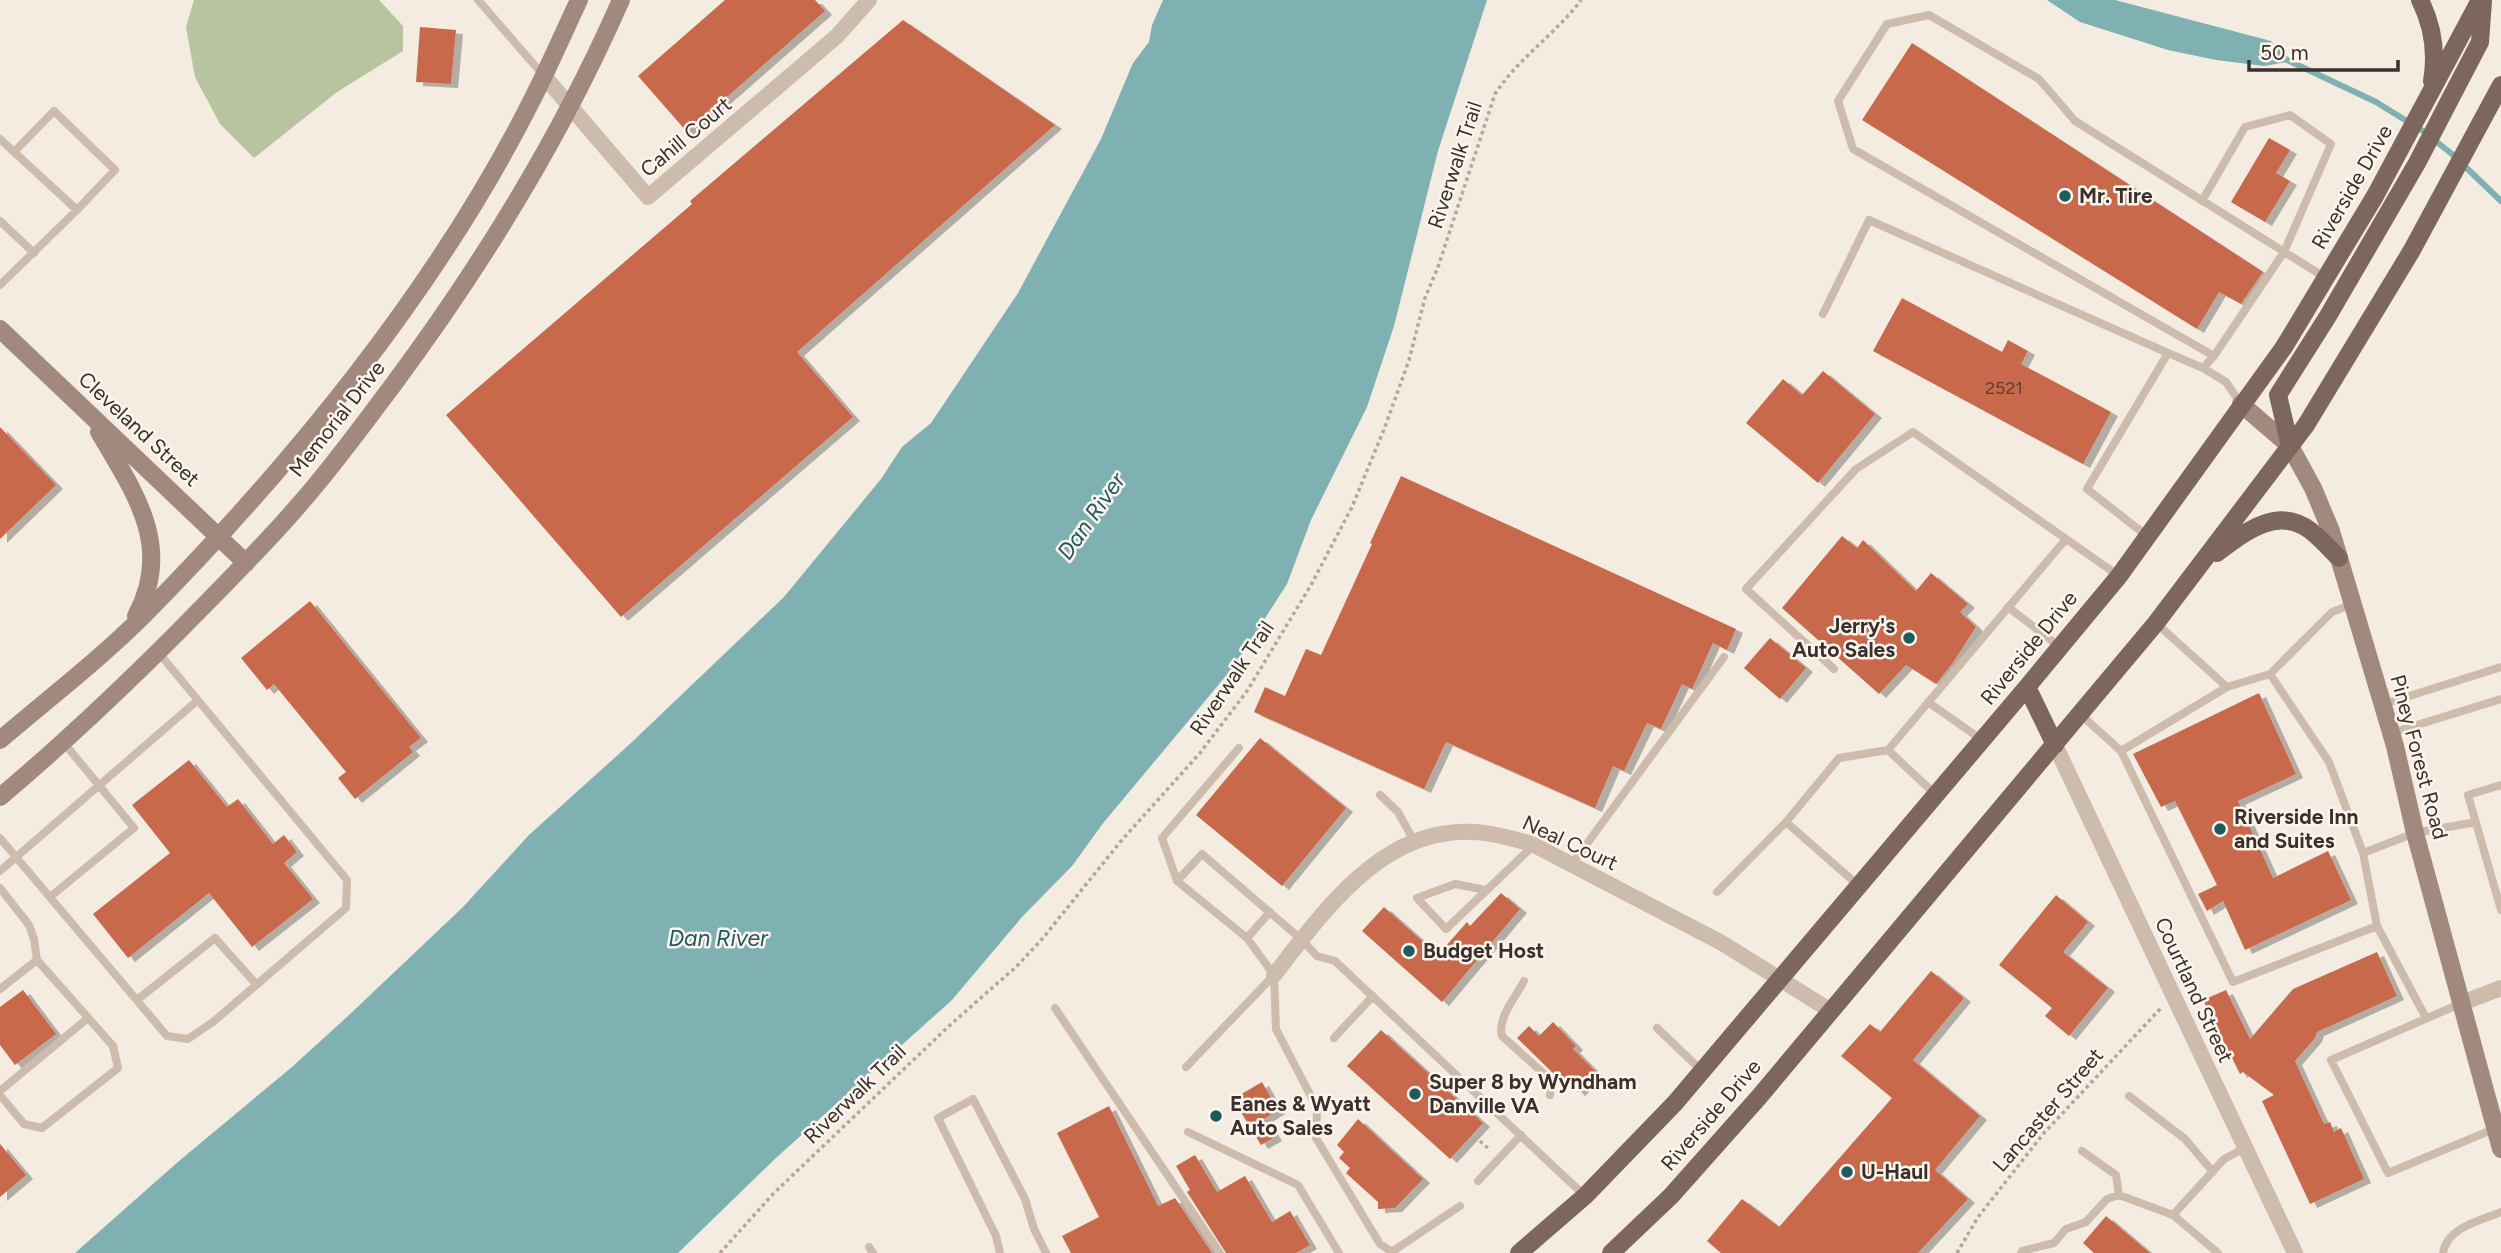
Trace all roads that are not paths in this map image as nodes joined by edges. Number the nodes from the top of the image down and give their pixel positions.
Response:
1 (478, 0) edge
2 (579, 0) edge
3 (621, 0) edge
4 (869, 0) edge
5 (2420, 0) edge
6 (2481, 0) edge
7 (544, 76) junction
8 (2501, 85) edge
9 (570, 106) junction
10 (2422, 109) junction
11 (0, 139) edge
12 (13, 152) junction
13 (2202, 201) junction
14 (77, 211) junction
15 (0, 221) edge
16 (2284, 252) junction
17 (34, 253) junction
18 (2326, 278) junction
19 (0, 285) edge
20 (1823, 314) dead end
21 (0, 329) edge
22 (2168, 354) junction
23 (2214, 356) junction
24 (2203, 368) junction
25 (2242, 404) junction
26 (89, 414) junction
27 (2290, 446) junction
28 (218, 536) junction
29 (2148, 537) junction
30 (2066, 539) junction
31 (2339, 558) junction
32 (246, 563) junction
33 (2198, 568) junction
34 (2119, 576) junction
35 (2353, 604) junction
36 (2008, 607) junction
37 (2156, 623) junction
38 (130, 629) junction
39 (2060, 647) junction
40 (158, 652) junction
41 (1724, 657) dead end
42 (2501, 667) edge
43 (1834, 670) dead end
44 (2270, 674) junction
45 (2027, 687) junction
46 (2227, 688) junction
47 (2501, 699) edge
48 (198, 700) junction
49 (1928, 702) junction
50 (2382, 705) junction
51 (2080, 714) junction
52 (2391, 733) junction
53 (0, 740) edge
54 (1983, 740) junction
55 (64, 743) junction
56 (2055, 745) junction
57 (1239, 748) dead end
58 (1888, 750) junction
59 (2121, 751) junction
60 (2501, 785) edge
61 (100, 786) junction
62 (1380, 795) dead end
63 (1937, 795) junction
64 (0, 797) edge
65 (1786, 822) junction
66 (2476, 822) junction
67 (2415, 833) junction
68 (0, 838) edge
69 (1414, 841) junction
70 (1534, 845) junction
71 (2363, 853) junction
72 (16, 857) junction
73 (1572, 864) junction
74 (0, 871) edge
75 (1177, 881) junction
76 (1859, 886) junction
77 (0, 888) edge
78 (1486, 890) junction
79 (1717, 892) dead end
80 (50, 897) junction
81 (2501, 910) edge
82 (1270, 912) junction
83 (2377, 926) junction
84 (1247, 939) junction
85 (1302, 940) junction
86 (37, 960) junction
87 (1274, 975) junction
88 (1780, 979) junction
89 (1524, 981) dead end
90 (256, 984) junction
91 (2501, 988) edge
92 (0, 989) edge
93 (1373, 996) junction
94 (137, 1000) junction
95 (2462, 1003) junction
96 (1055, 1008) dead end
97 (1831, 1011) junction
98 (88, 1018) junction
99 (2426, 1018) junction
100 (1657, 1028) dead end
101 (1334, 1038) dead end
102 (1186, 1067) dead end
103 (1702, 1071) junction
104 (0, 1093) edge
105 (1550, 1095) dead end
106 (2129, 1096) dead end
107 (2495, 1106) edge
108 (2496, 1128) junction
109 (1188, 1132) dead end
110 (1521, 1135) junction
111 (2245, 1148) junction
112 (2501, 1149) edge
113 (2082, 1151) dead end
114 (2213, 1172) junction
115 (1478, 1181) dead end
116 (2119, 1195) junction
117 (1585, 1196) junction
118 (1461, 1206) dead end
119 (2501, 1212) edge
120 (2173, 1215) junction
121 (1393, 1252) edge
122 (1000, 1253) edge
123 (1046, 1253) edge
124 (1220, 1253) edge
125 (1339, 1253) edge
126 (1519, 1253) edge
127 (1611, 1253) edge
128 (2021, 1253) edge
129 (2218, 1253) edge
130 (2295, 1253) edge
131 (2444, 1253) edge

1 - 7 lane
2 - 7 main road, Memorial Drive
3 - 9 main road, Memorial Drive
4 - 9 street, Cahill Court
5 - 10 main road
6 - 10 main road, Riverside Drive
6 - 27 main road
7 - 9 street, Cahill Court
7 - 28 main road, Memorial Drive
8 - 27 main road, Riverside Drive
9 - 32 main road, Memorial Drive
10 - 18 main road, Riverside Drive
11 - 12 lane
12 - 14 lane
12 - 14 lane
13 - 16 lane
13 - 16 lane
13 - 23 lane
14 - 17 lane
15 - 17 lane
16 - 18 lane
16 - 23 lane
17 - 19 lane
18 - 25 main road, Riverside Drive
20 - 22 lane
21 - 26 main road, Cleveland Street
22 - 24 lane
22 - 29 lane
23 - 24 lane
24 - 25 lane
25 - 27 main road, Piney Forest Road
25 - 29 main road, Riverside Drive
26 - 28 main road, Cleveland Street
26 - 38 main road
27 - 31 main road, Piney Forest Road
27 - 33 main road, Riverside Drive
28 - 32 main road, Cleveland Street
28 - 38 main road, Memorial Drive
29 - 34 main road, Riverside Drive
30 - 34 lane
30 - 36 lane
30 - 43 lane
31 - 33 main road
31 - 35 main road, Piney Forest Road
32 - 40 main road, Memorial Drive
33 - 37 main road, Riverside Drive
34 - 39 main road, Riverside Drive
35 - 44 lane
35 - 50 main road, Piney Forest Road
36 - 39 lane
36 - 49 lane
37 - 46 lane
37 - 51 main road, Riverside Drive
38 - 53 main road, Memorial Drive
39 - 45 main road, Riverside Drive
40 - 48 lane
40 - 55 main road, Memorial Drive
41 - 73 lane
42 - 50 lane
44 - 46 lane
44 - 71 lane
45 - 54 main road, Riverside Drive
45 - 56 main road
46 - 59 lane
47 - 52 lane
48 - 61 lane
48 - 90 lane
49 - 54 lane
49 - 58 lane
50 - 52 main road, Piney Forest Road
51 - 56 main road, Riverside Drive
51 - 59 lane
52 - 67 main road, Piney Forest Road
54 - 63 main road, Riverside Drive
55 - 61 lane
55 - 64 main road, Memorial Drive
56 - 97 main road, Riverside Drive
56 - 111 street, Courtland Street
57 - 75 lane
58 - 63 lane
58 - 65 lane
59 - 83 lane
60 - 66 lane
61 - 72 lane
61 - 80 lane
62 - 69 lane
63 - 76 main road, Riverside Drive
65 - 76 lane
65 - 79 lane
66 - 67 lane
66 - 81 lane
67 - 71 lane
67 - 95 main road, Piney Forest Road
68 - 72 lane
69 - 70 street, Neal Court
69 - 85 street, Neal Court
70 - 73 street, Neal Court
70 - 78 lane
71 - 83 lane
72 - 74 lane
72 - 80 lane
73 - 88 street, Neal Court
75 - 82 lane
75 - 84 lane
76 - 88 main road, Riverside Drive
77 - 86 lane
78 - 78 lane
80 - 94 lane
82 - 84 lane
82 - 85 lane
83 - 99 lane
84 - 87 lane
85 - 87 street, Neal Court
85 - 93 lane
86 - 92 lane
86 - 98 lane
87 - 102 lane
87 - 121 lane
88 - 97 street, Neal Court
88 - 103 main road, Riverside Drive
89 - 105 lane
90 - 94 lane
90 - 94 lane
91 - 95 street
93 - 101 lane
93 - 110 lane
95 - 99 lane
95 - 107 main road, Piney Forest Road
96 - 124 lane
97 - 127 main road, Riverside Drive
98 - 104 lane
98 - 104 lane
99 - 108 lane
100 - 103 lane
103 - 117 main road, Riverside Drive
106 - 114 lane
107 - 108 main road, Piney Forest Road
108 - 112 main road, Piney Forest Road
109 - 125 lane
110 - 115 lane
110 - 117 lane
111 - 114 lane
111 - 130 street, Courtland Street
113 - 116 lane
114 - 120 lane
116 - 120 lane
116 - 128 lane
117 - 126 main road, Riverside Drive
118 - 121 lane
119 - 131 lane
120 - 129 lane
122 - 123 lane

